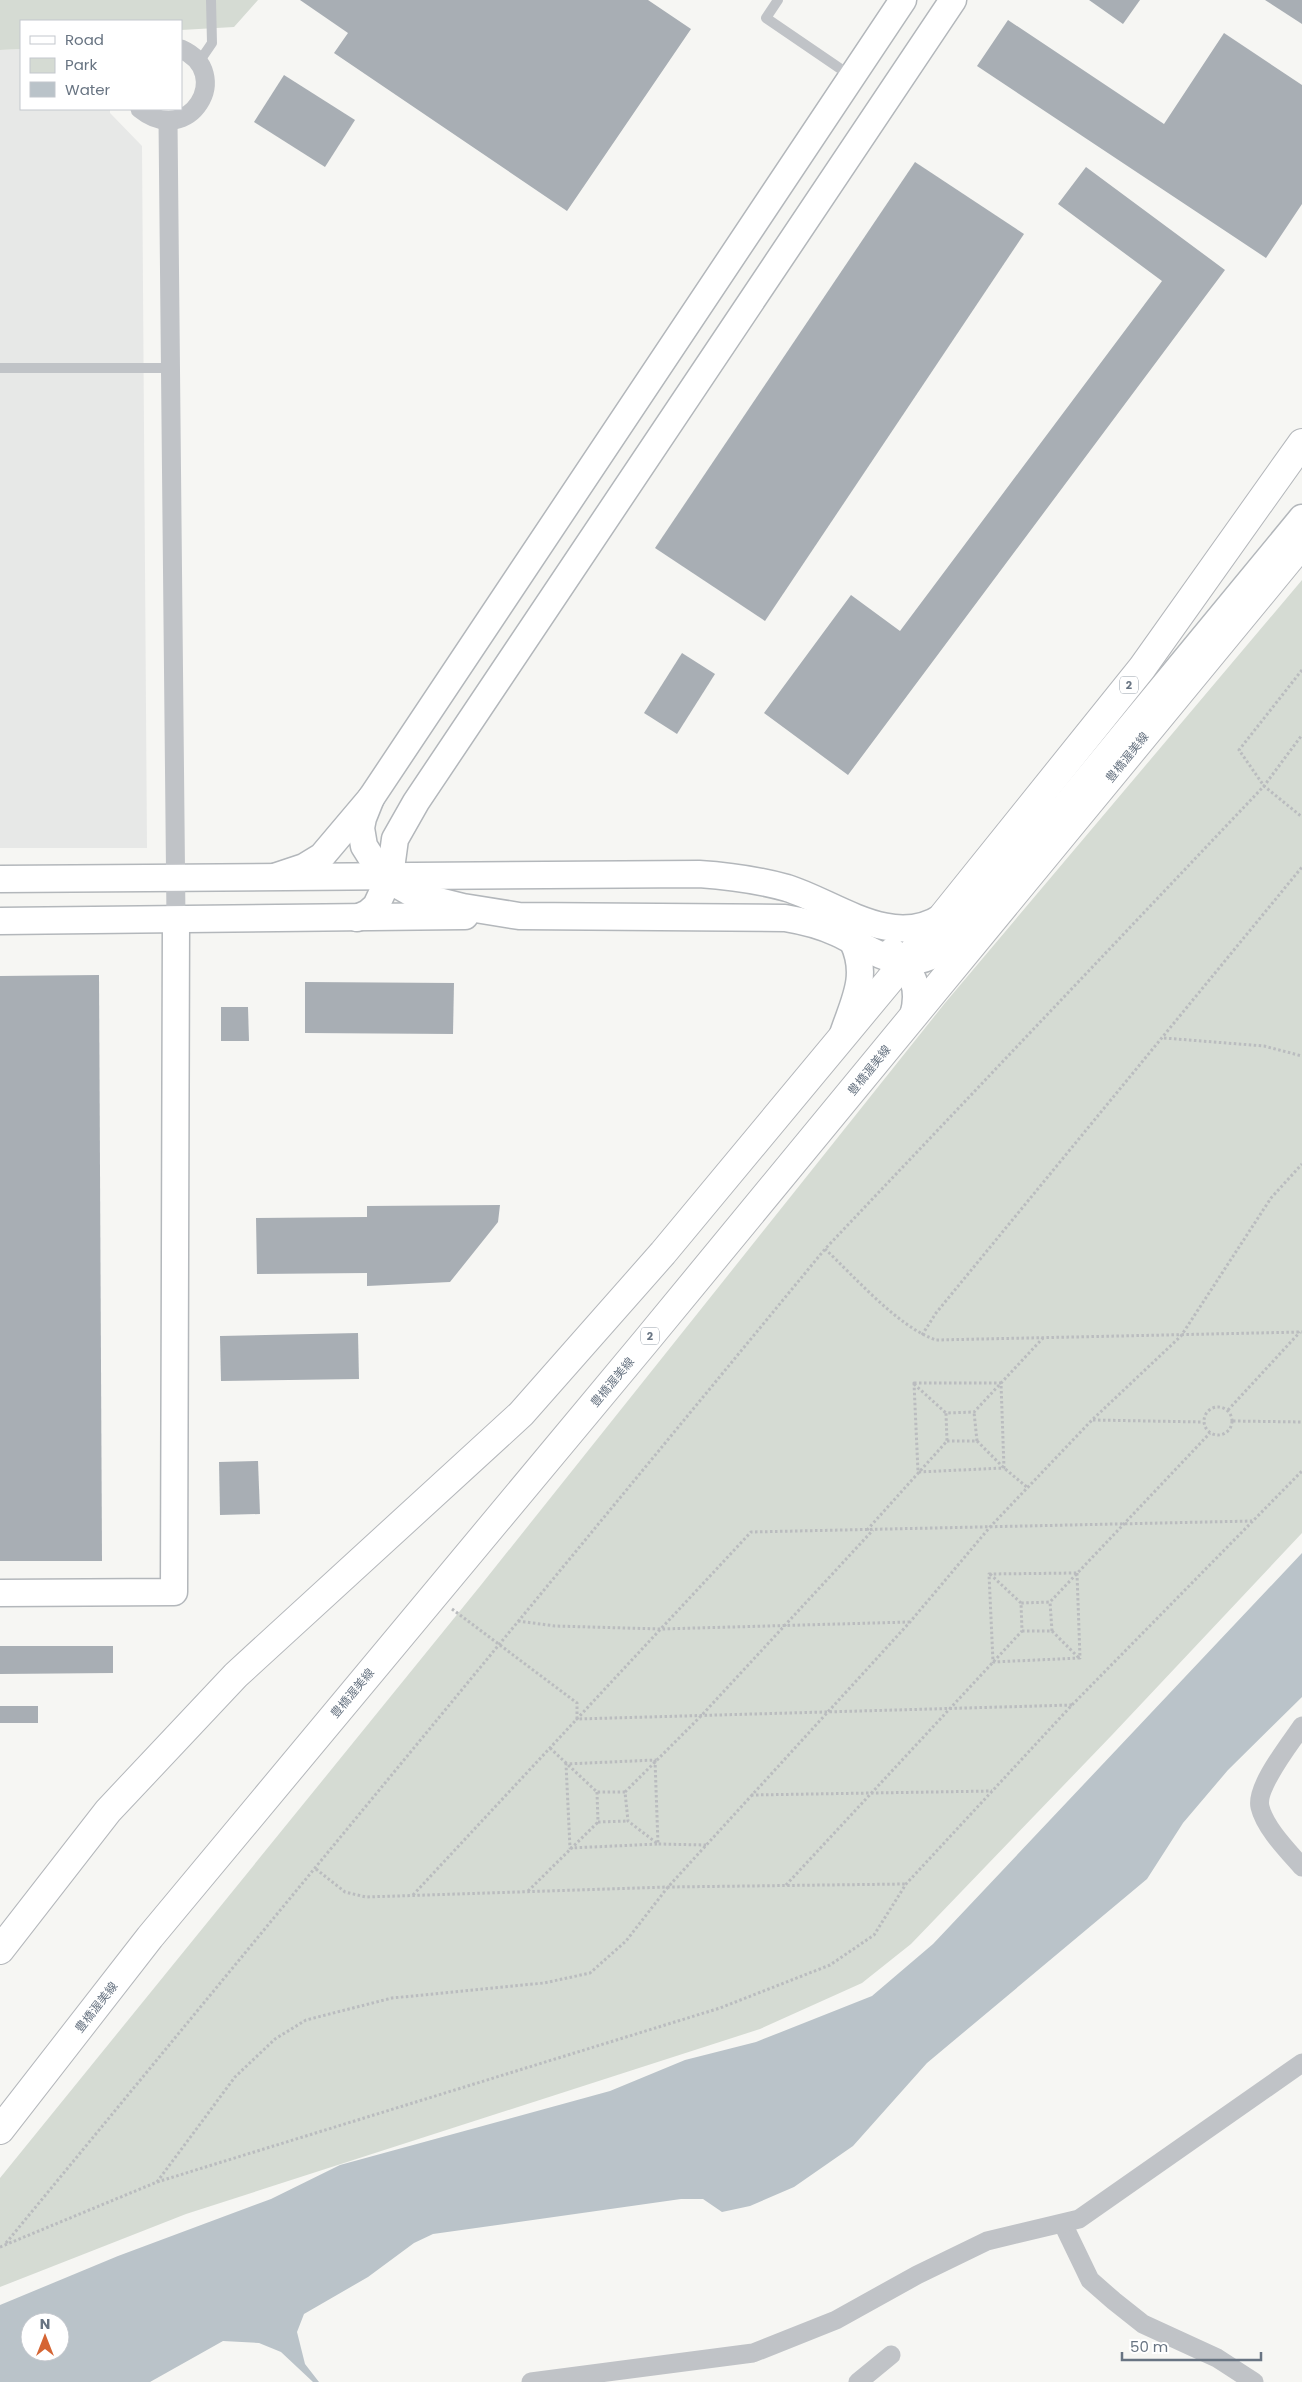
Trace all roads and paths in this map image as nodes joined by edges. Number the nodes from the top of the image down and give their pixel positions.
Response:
1 (211, 0) edge
2 (778, 0) edge
3 (902, 0) edge
4 (953, 0) edge
5 (182, 49) edge
6 (199, 62) junction
7 (852, 76) junction
8 (141, 110) edge
9 (168, 121) junction
10 (0, 368) edge
11 (170, 368) junction
12 (1302, 444) edge
13 (1302, 518) edge
14 (1302, 544) edge
15 (1302, 670) edge
16 (1302, 735) edge
17 (1264, 786) junction
18 (372, 798) junction
19 (416, 802) junction
20 (1302, 818) edge
21 (1302, 868) edge
22 (277, 876) junction
23 (390, 876) junction
24 (442, 876) junction
25 (175, 878) junction
26 (0, 879) edge
27 (832, 906) junction
28 (519, 916) junction
29 (942, 917) junction
30 (357, 918) junction
31 (176, 920) junction
32 (0, 921) edge
33 (853, 942) junction
34 (904, 962) junction
35 (914, 1016) junction
36 (1164, 1038) junction
37 (841, 1040) junction
38 (1302, 1056) edge
39 (1302, 1164) edge
40 (825, 1249) junction
41 (1301, 1332) edge
42 (922, 1335) junction
43 (1181, 1336) junction
44 (1044, 1337) junction
45 (1001, 1382) junction
46 (914, 1384) junction
47 (1228, 1410) junction
48 (974, 1412) junction
49 (946, 1413) junction
50 (1092, 1420) junction
51 (1233, 1421) junction
52 (1203, 1422) junction
53 (1302, 1422) edge
54 (1210, 1433) junction
55 (947, 1441) junction
56 (977, 1441) junction
57 (1004, 1468) junction
58 (1302, 1471) edge
59 (918, 1472) junction
60 (1028, 1488) junction
61 (1253, 1521) junction
62 (1123, 1524) junction
63 (990, 1527) junction
64 (866, 1530) junction
65 (873, 1530) junction
66 (1077, 1573) junction
67 (989, 1574) junction
68 (0, 1593) edge
69 (433, 1596) junction
70 (1050, 1602) junction
71 (1021, 1604) junction
72 (518, 1621) junction
73 (910, 1622) junction
74 (783, 1626) junction
75 (661, 1629) junction
76 (1022, 1631) junction
77 (1052, 1631) junction
78 (501, 1645) junction
79 (1080, 1658) junction
80 (993, 1662) junction
81 (1072, 1705) junction
82 (951, 1707) junction
83 (825, 1712) junction
84 (701, 1716) junction
85 (577, 1719) junction
86 (1302, 1726) edge
87 (550, 1748) junction
88 (655, 1760) junction
89 (566, 1764) junction
90 (992, 1791) junction
91 (597, 1792) junction
92 (625, 1792) junction
93 (872, 1793) junction
94 (751, 1795) junction
95 (628, 1821) junction
96 (598, 1822) junction
97 (658, 1844) junction
98 (706, 1845) junction
99 (570, 1848) junction
100 (1302, 1867) edge
101 (316, 1869) junction
102 (906, 1884) junction
103 (786, 1885) junction
104 (668, 1887) junction
105 (528, 1891) junction
106 (413, 1895) junction
107 (0, 1950) edge
108 (1302, 2063) edge
109 (0, 2130) edge
110 (157, 2182) junction
111 (1063, 2224) junction
112 (6, 2243) junction
113 (0, 2247) edge
114 (891, 2355) dead end
115 (1251, 2381) edge
116 (531, 2382) edge
117 (858, 2382) edge

1 - 6 lane
2 - 7 lane
3 - 7 street
4 - 19 street
5 - 6 street
6 - 9 street
7 - 18 street
8 - 9 street
9 - 11 street
10 - 11 lane
11 - 25 street
12 - 29 main road, 2
13 - 34 street
14 - 35 main road, 豊橋渥美線 / 2
15 - 17 path
16 - 17 path
17 - 20 path
17 - 40 path
18 - 22 street
18 - 23 street
19 - 23 street
19 - 24 street
21 - 36 path
22 - 23 street
22 - 25 street
23 - 24 street
23 - 28 street
23 - 30 street
24 - 27 street
25 - 26 street
25 - 31 street
27 - 29 street
27 - 34 street
28 - 30 street
28 - 33 street
29 - 34 main road, 2
30 - 31 street
31 - 32 street
31 - 68 street
33 - 34 street
33 - 37 street
34 - 35 street
34 - 37 main road, 2
35 - 69 main road, 豊橋渥美線 / 2
36 - 38 path
36 - 42 path
37 - 107 main road, 2
39 - 43 path
40 - 42 path
40 - 72 path
41 - 43 path
41 - 47 path
42 - 44 path
43 - 44 path
43 - 50 path
44 - 45 path
45 - 46 path
45 - 48 path
45 - 57 path
46 - 49 path
46 - 59 path
47 - 51 path
47 - 52 path
48 - 49 path
48 - 56 path
49 - 55 path
50 - 52 path
50 - 60 path
51 - 53 path
51 - 54 path
52 - 54 path
54 - 62 path
55 - 56 path
55 - 59 path
56 - 57 path
57 - 59 path
57 - 60 path
58 - 61 path
59 - 64 path
60 - 63 path
61 - 62 path
61 - 81 path
62 - 63 path
62 - 66 path
63 - 65 path
63 - 73 path
64 - 65 path
64 - 75 path
65 - 74 path
66 - 67 path
66 - 70 path
66 - 79 path
67 - 71 path
67 - 80 path
69 - 78 path
69 - 109 main road, 豊橋渥美線 / 2
70 - 71 path
70 - 77 path
71 - 76 path
72 - 75 path
72 - 78 path
73 - 74 path
73 - 83 path
74 - 75 path
74 - 84 path
75 - 85 path
76 - 77 path
76 - 80 path
77 - 79 path
78 - 85 path
78 - 101 path
79 - 80 path
80 - 82 path
81 - 82 path
81 - 90 path
82 - 83 path
82 - 93 path
83 - 84 path
83 - 94 path
84 - 85 path
84 - 88 path
85 - 87 path
86 - 100 street
87 - 89 path
87 - 106 path
88 - 89 path
88 - 92 path
88 - 97 path
89 - 91 path
89 - 99 path
90 - 93 path
90 - 102 path
91 - 92 path
91 - 96 path
92 - 95 path
93 - 94 path
93 - 103 path
94 - 98 path
95 - 96 path
95 - 97 path
96 - 99 path
97 - 98 path
97 - 99 path
98 - 104 path
99 - 105 path
101 - 106 path
101 - 112 path
102 - 103 path
102 - 110 path
103 - 104 path
104 - 105 path
104 - 110 path
105 - 106 path
108 - 111 street
110 - 112 path
111 - 115 street
111 - 116 street
112 - 113 path
114 - 117 street

